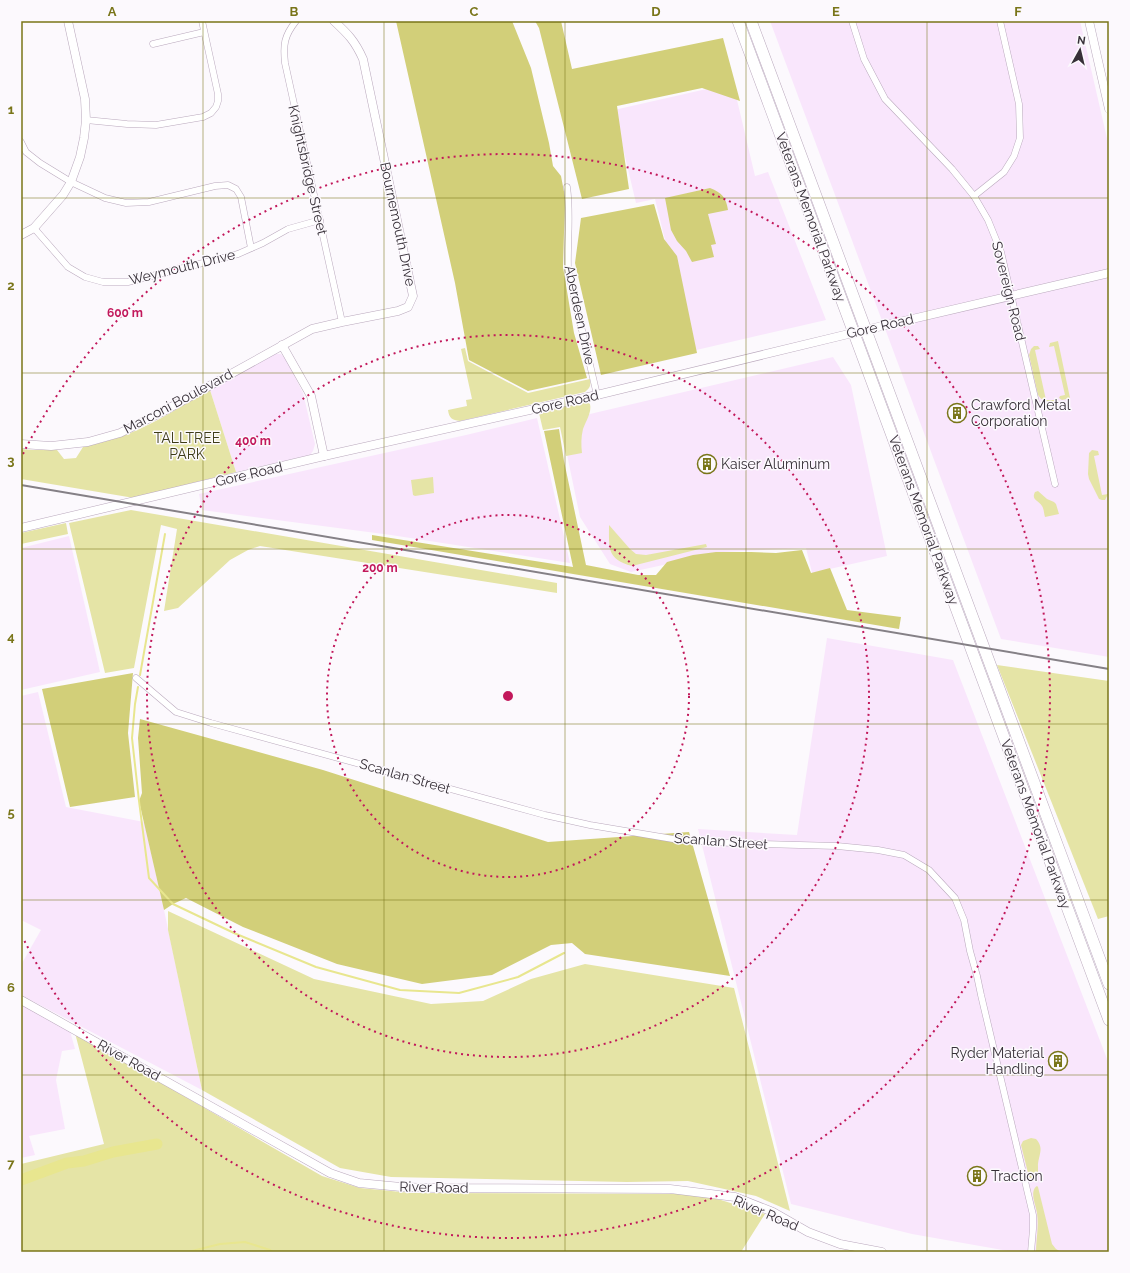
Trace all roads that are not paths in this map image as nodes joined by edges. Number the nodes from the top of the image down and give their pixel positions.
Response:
1 (68, 21) edge
2 (202, 21) edge
3 (296, 21) edge
4 (334, 21) edge
5 (738, 21) edge
6 (751, 21) edge
7 (852, 21) edge
8 (1000, 21) edge
9 (1089, 21) edge
10 (204, 32) junction
11 (153, 44) dead end
12 (1109, 109) edge
13 (86, 120) junction
14 (21, 142) edge
15 (71, 182) junction
16 (567, 187) dead end
17 (974, 196) junction
18 (320, 220) junction
19 (34, 228) junction
20 (21, 235) edge
21 (252, 248) junction
22 (1109, 273) edge
23 (1011, 296) junction
24 (342, 322) junction
25 (865, 330) junction
26 (854, 332) junction
27 (282, 345) junction
28 (597, 395) junction
29 (21, 444) edge
30 (324, 456) junction
31 (1055, 484) dead end
32 (21, 528) edge
33 (136, 678) dead end
34 (1109, 984) edge
35 (21, 1000) edge
36 (1109, 1020) edge
37 (882, 1252) edge
38 (1031, 1252) edge

1 - 13 street
2 - 10 street
3 - 18 street, Knightsbridge Street
4 - 24 street, Bournemouth Drive
5 - 26 highway, Veterans Memorial Parkway
6 - 25 highway, Veterans Memorial Parkway
7 - 17 street, Sovereign Road
8 - 17 street
9 - 12 street
10 - 11 street
10 - 13 street
13 - 15 street
14 - 15 street
15 - 19 street
15 - 21 street
16 - 28 street, Aberdeen Drive
17 - 23 street, Sovereign Road
18 - 21 street, Weymouth Drive
18 - 24 street, Knightsbridge Street
19 - 20 street
19 - 21 street, Weymouth Drive
22 - 23 street, Gore Road
23 - 25 street, Gore Road
23 - 31 street, Sovereign Road
24 - 27 street, Bournemouth Drive
25 - 26 street, Gore Road
25 - 34 highway, Veterans Memorial Parkway
26 - 28 street, Gore Road
26 - 36 highway, Veterans Memorial Parkway
27 - 29 street, Marconi Boulevard
27 - 30 street
28 - 30 street, Gore Road
30 - 32 street, Gore Road
33 - 38 street, Scanlan Street
35 - 37 street, River Road

